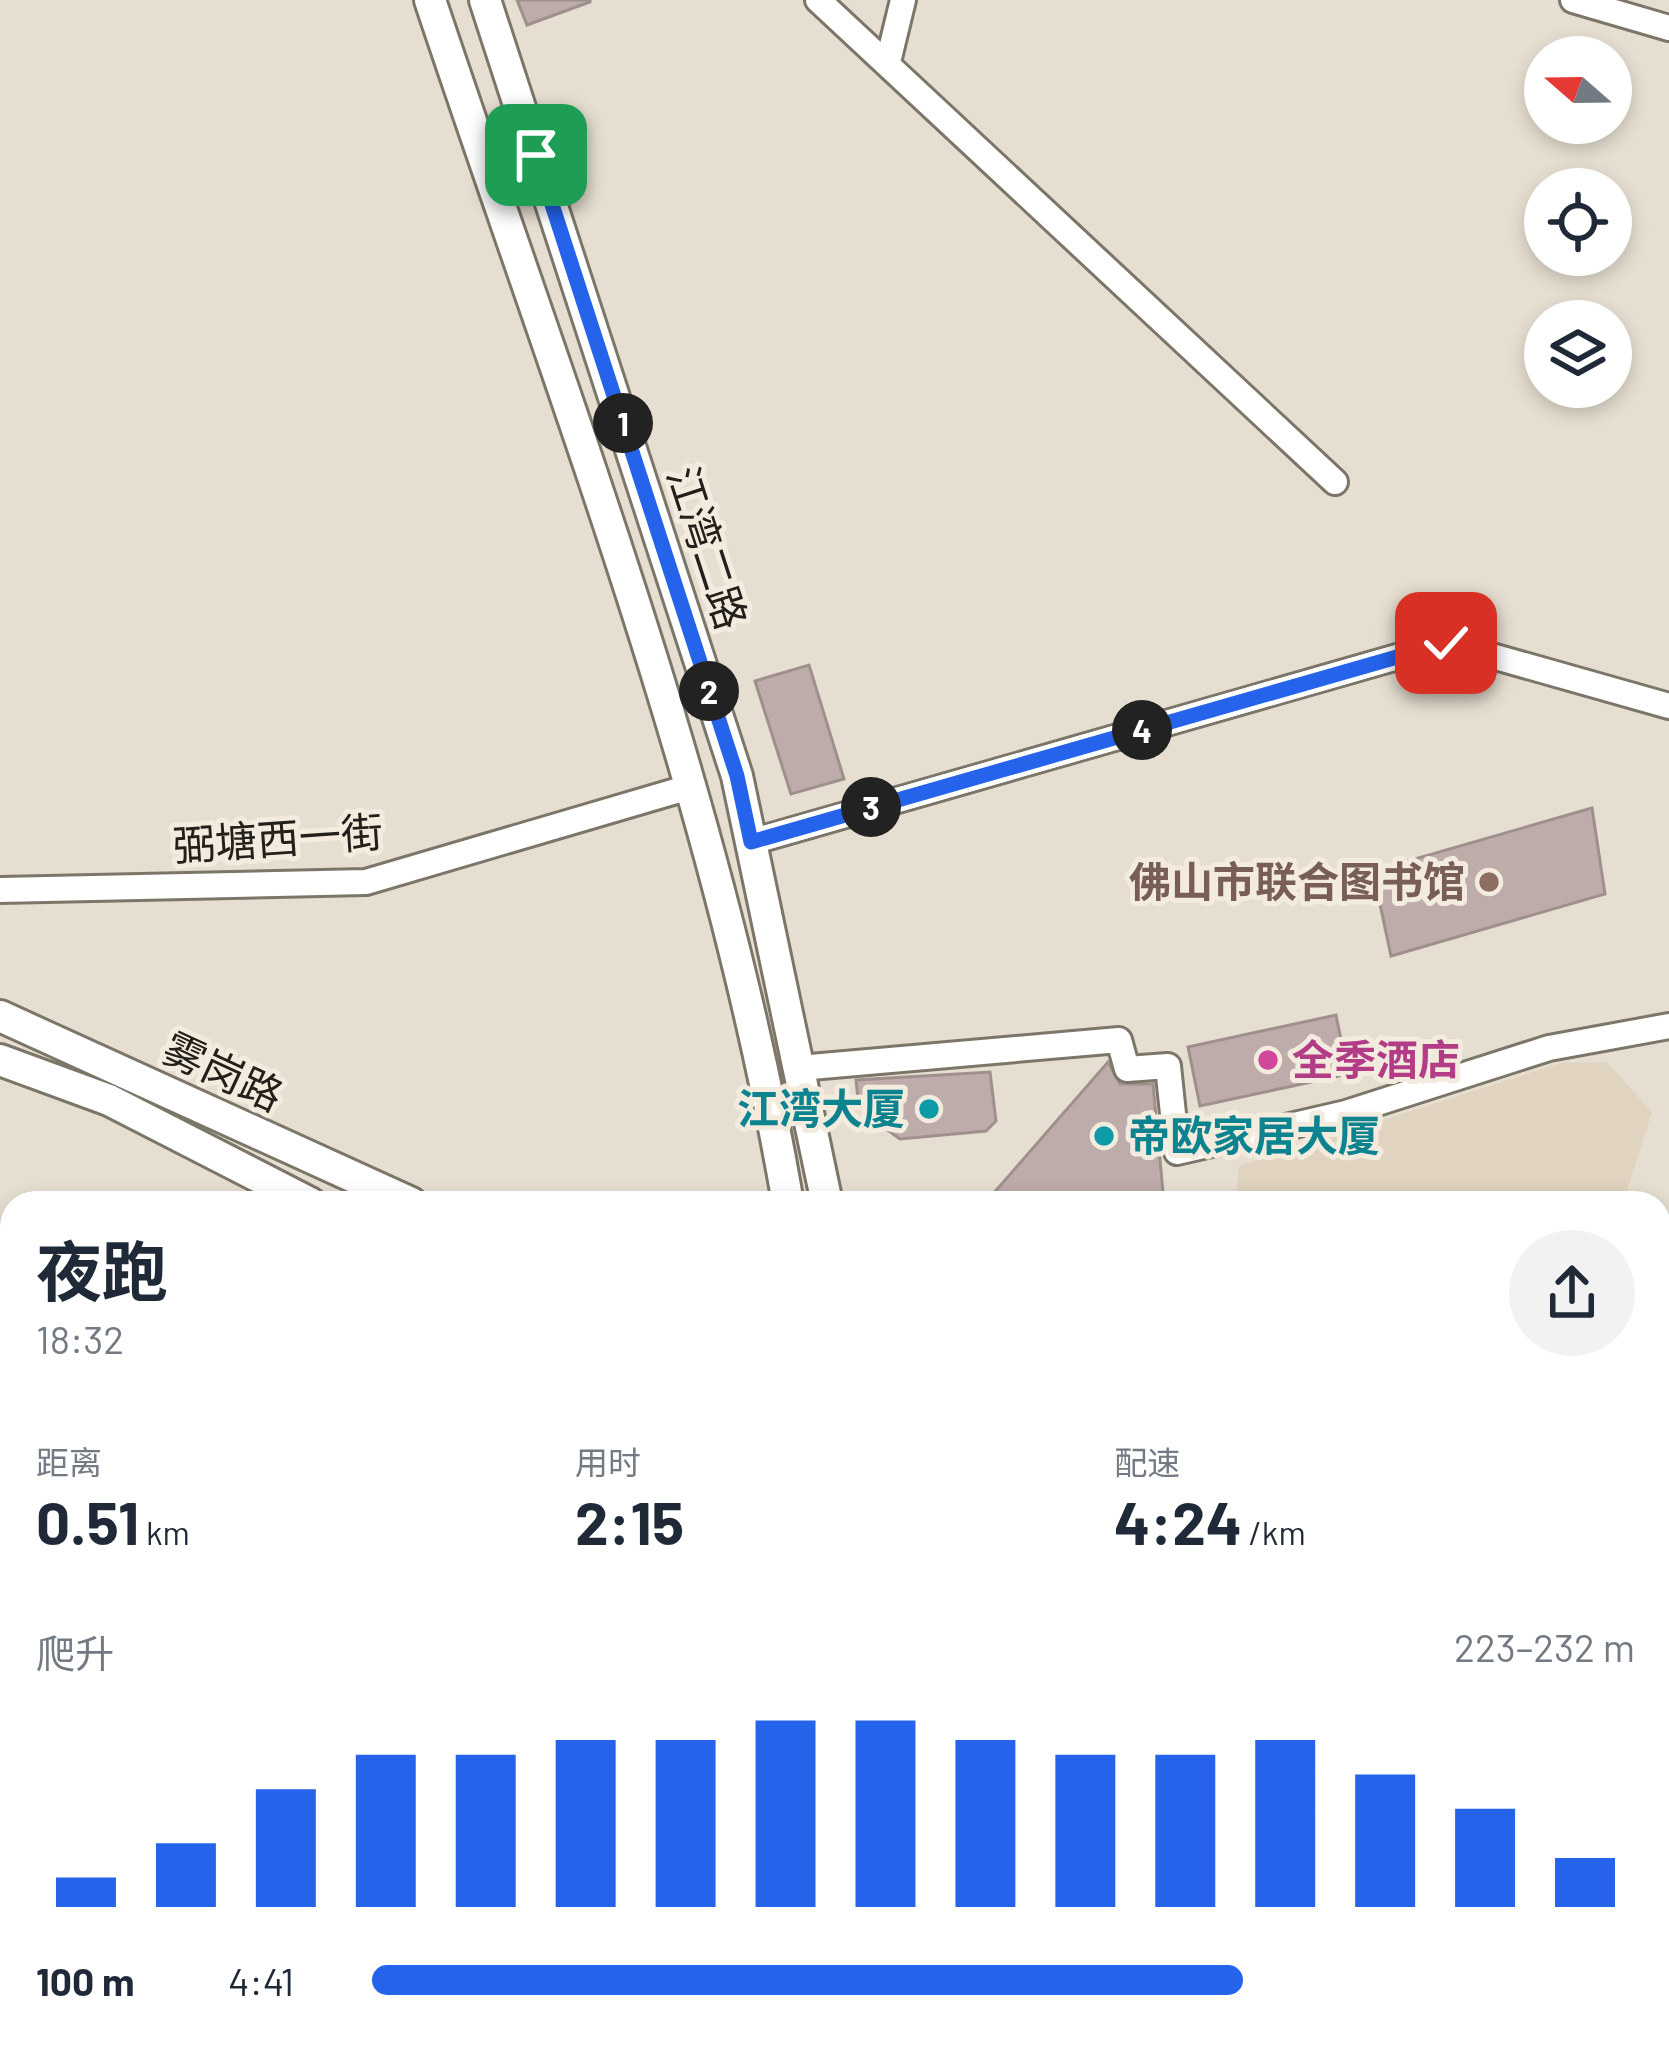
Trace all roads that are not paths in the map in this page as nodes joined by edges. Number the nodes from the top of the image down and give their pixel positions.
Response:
1 (430, 0) edge
2 (485, 0) edge
3 (818, 0) edge
4 (903, 0) edge
5 (1573, 0) edge
6 (1669, 28) edge
7 (888, 62) junction
8 (1335, 482) dead end
9 (1669, 706) edge
10 (693, 786) junction
11 (751, 842) junction
12 (0, 890) edge
13 (0, 1016) edge
14 (1669, 1026) edge
15 (0, 1060) edge
16 (799, 1068) junction
17 (780, 1157) junction
18 (287, 1191) edge
19 (385, 1191) edge
20 (774, 1191) edge
21 (786, 1191) edge
22 (824, 1191) edge

1 - 10 main road
2 - 11 main road, 江湾二路
3 - 7 street
4 - 7 street
5 - 6 street
7 - 8 street
9 - 11 street
10 - 12 street, 弼塘西一街
10 - 17 main road
11 - 16 main road, 江湾二路
13 - 19 main road, 雾岗路
14 - 16 street
15 - 18 main road, 雾岗路
16 - 22 main road, 江湾二路
17 - 20 main road
17 - 21 main road

